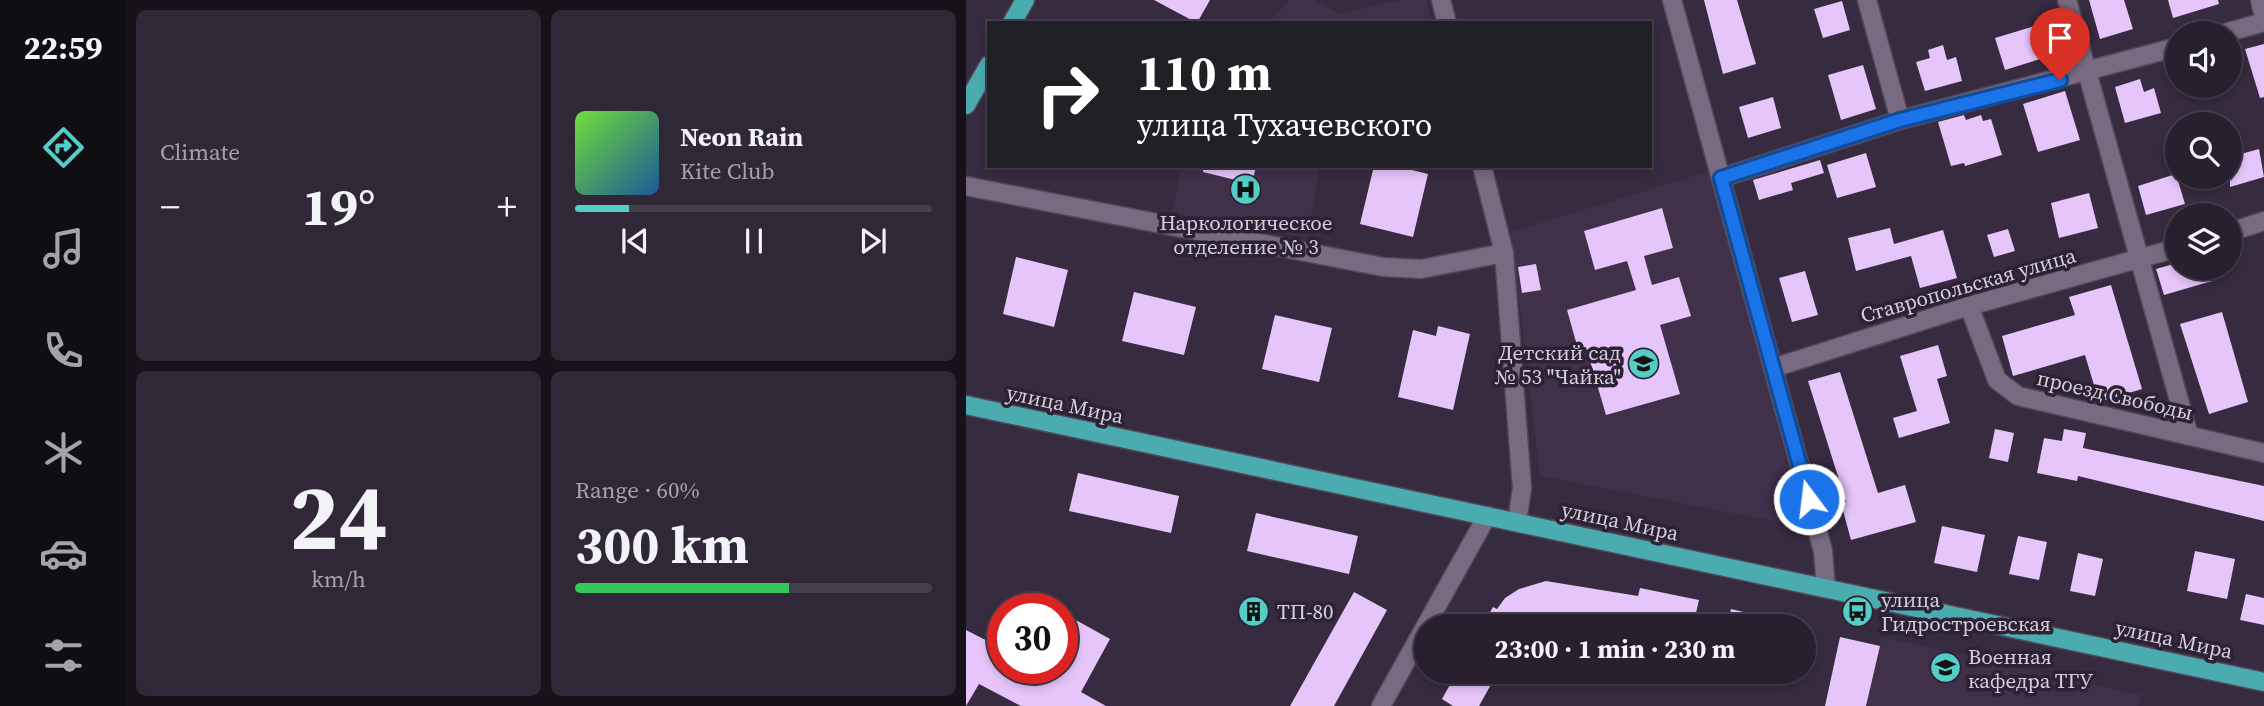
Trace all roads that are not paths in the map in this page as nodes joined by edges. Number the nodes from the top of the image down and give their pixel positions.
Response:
1 (1025, 0) edge
2 (1441, 0) edge
3 (1672, 0) edge
4 (1867, 0) edge
5 (2067, 0) edge
6 (2260, 0) edge
7 (2264, 16) edge
8 (1013, 21) edge
9 (1446, 21) edge
10 (2264, 22) edge
11 (2242, 28) edge
12 (2165, 50) edge
13 (987, 68) edge
14 (2087, 73) junction
15 (966, 105) edge
16 (1900, 120) junction
17 (1483, 168) edge
18 (1721, 178) junction
19 (966, 186) edge
20 (2264, 221) edge
21 (2242, 228) edge
22 (2165, 252) edge
23 (1504, 253) junction
24 (2140, 259) junction
25 (1969, 306) junction
26 (1773, 368) junction
27 (966, 405) edge
28 (2189, 436) junction
29 (2264, 453) edge
30 (1488, 516) junction
31 (1517, 522) junction
32 (1826, 588) junction
33 (2264, 682) edge
34 (1381, 706) edge

1 - 8 main road
2 - 9 street
3 - 18 street
4 - 16 street
5 - 14 street
6 - 7 street
10 - 11 street
12 - 14 street
13 - 15 main road
14 - 16 street
14 - 24 street
16 - 18 street
17 - 23 street
18 - 26 street
19 - 23 street
20 - 21 street
22 - 24 street, Ставропольская улица
23 - 31 street
24 - 25 street, Ставропольская улица
24 - 28 street
25 - 26 street, Ставропольская улица
25 - 28 street, проезд Свободы
26 - 32 street
27 - 30 main road, улица Мира
28 - 29 street, проезд Свободы
30 - 31 main road, улица Мира
30 - 34 street
31 - 32 main road, улица Мира
32 - 33 main road, улица Мира

